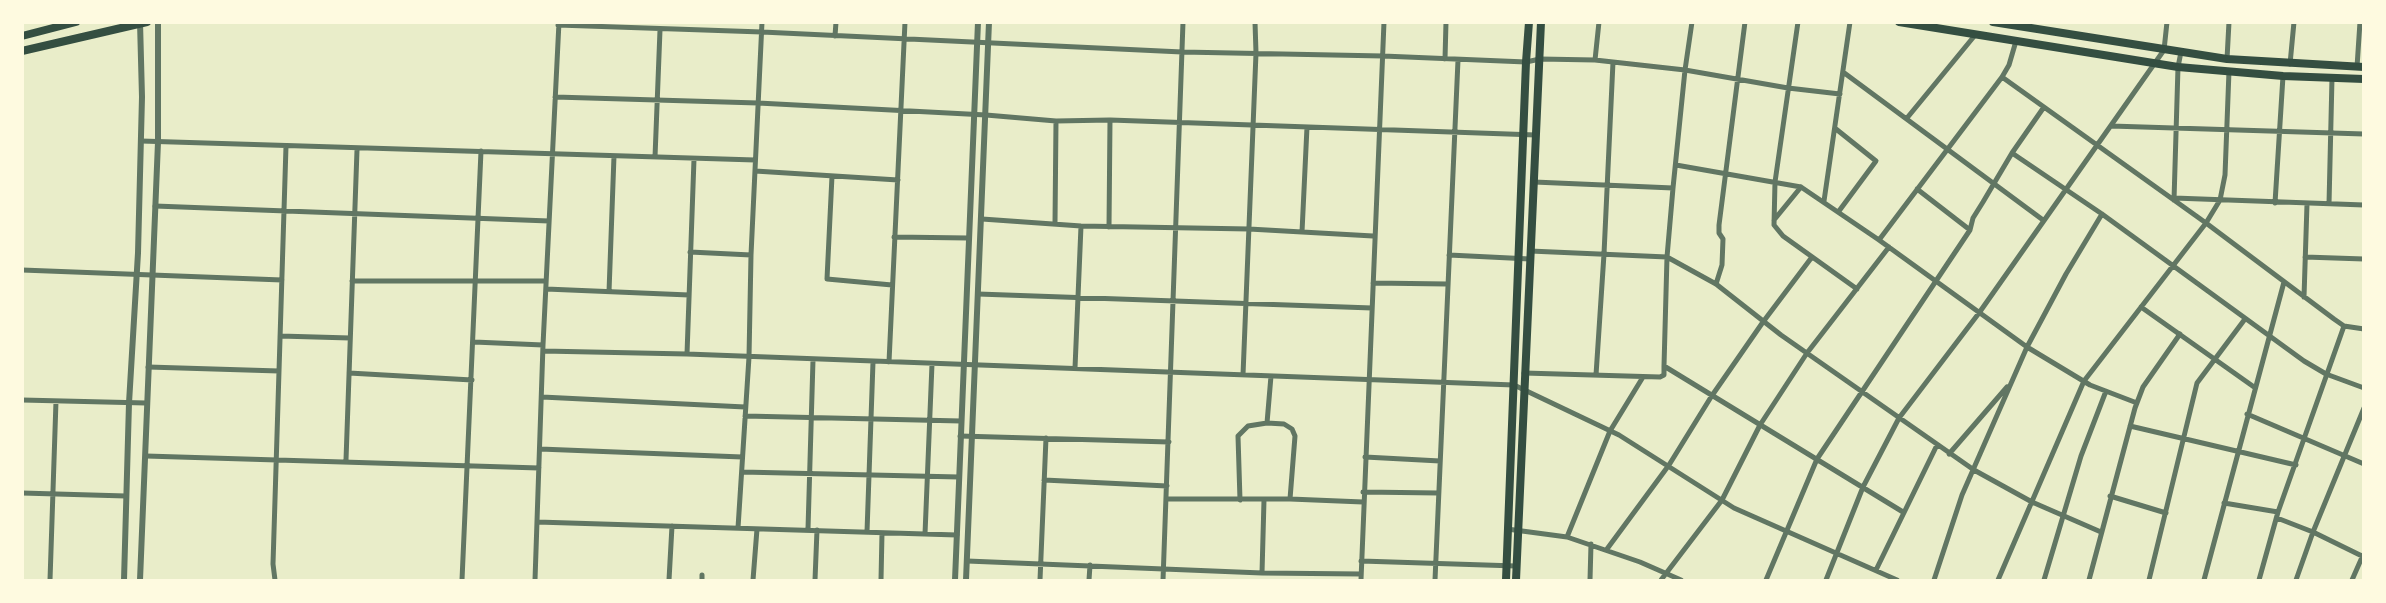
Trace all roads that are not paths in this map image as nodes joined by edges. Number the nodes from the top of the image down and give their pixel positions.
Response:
1 (76, 22) edge
2 (158, 22) edge
3 (682, 22) edge
4 (762, 22) edge
5 (836, 22) edge
6 (905, 22) edge
7 (978, 22) edge
8 (989, 22) edge
9 (1183, 22) edge
10 (1255, 22) edge
11 (1384, 22) edge
12 (1446, 22) edge
13 (1529, 22) edge
14 (1541, 22) edge
15 (1599, 22) edge
16 (1692, 22) edge
17 (1745, 22) edge
18 (1798, 22) edge
19 (1850, 22) edge
20 (1899, 22) edge
21 (1992, 22) edge
22 (2167, 22) edge
23 (2229, 22) edge
24 (2294, 22) edge
25 (2360, 22) edge
26 (143, 23) edge
27 (559, 24) edge
28 (634, 26) edge
29 (1951, 26) edge
30 (660, 30) junction
31 (682, 30) junction
32 (762, 32) junction
33 (1976, 34) junction
34 (22, 36) edge
35 (835, 36) junction
36 (905, 40) junction
37 (2016, 41) junction
38 (989, 43) junction
39 (978, 44) junction
40 (2164, 50) junction
41 (22, 51) edge
42 (1182, 52) junction
43 (1256, 52) junction
44 (2181, 52) junction
45 (1383, 56) junction
46 (1445, 59) junction
47 (1540, 59) junction
48 (1458, 60) junction
49 (1594, 60) junction
50 (2228, 60) junction
51 (1526, 62) junction
52 (1612, 62) junction
53 (2155, 63) junction
54 (2290, 64) junction
55 (2348, 66) junction
56 (2178, 67) junction
57 (2360, 67) edge
58 (1685, 70) junction
59 (2229, 71) junction
60 (1843, 72) junction
61 (2283, 76) junction
62 (2002, 77) junction
63 (2332, 78) junction
64 (2347, 78) junction
65 (1738, 79) junction
66 (2364, 79) edge
67 (1788, 88) junction
68 (1840, 94) junction
69 (555, 97) junction
70 (658, 101) junction
71 (758, 103) junction
72 (2044, 107) junction
73 (902, 110) junction
74 (974, 115) junction
75 (986, 115) junction
76 (1907, 118) junction
77 (1110, 120) junction
78 (1056, 121) junction
79 (1181, 122) junction
80 (1252, 126) junction
81 (2111, 126) junction
82 (1307, 127) junction
83 (2175, 128) junction
84 (1378, 129) junction
85 (1836, 129) junction
86 (2227, 130) junction
87 (2279, 131) junction
88 (1455, 132) junction
89 (2331, 133) junction
90 (2364, 134) edge
91 (1524, 135) junction
92 (1536, 135) junction
93 (141, 141) junction
94 (158, 142) junction
95 (2097, 145) junction
96 (286, 146) junction
97 (1947, 149) junction
98 (357, 150) junction
99 (482, 152) junction
100 (2012, 153) junction
101 (552, 154) junction
102 (614, 156) junction
103 (655, 157) junction
104 (694, 159) junction
105 (755, 160) junction
106 (1676, 165) junction
107 (755, 171) junction
108 (1725, 173) junction
109 (832, 176) junction
110 (898, 180) junction
111 (1534, 182) junction
112 (1775, 182) junction
113 (1995, 184) junction
114 (1608, 185) junction
115 (1801, 187) junction
116 (1673, 188) junction
117 (1917, 189) junction
118 (2067, 189) junction
119 (2174, 199) junction
120 (2220, 200) junction
121 (1824, 201) junction
122 (2275, 203) junction
123 (2307, 204) junction
124 (2329, 204) junction
125 (2364, 205) edge
126 (155, 206) junction
127 (1839, 211) junction
128 (284, 212) junction
129 (2102, 214) junction
130 (355, 215) junction
131 (479, 219) junction
132 (982, 219) junction
133 (1774, 220) junction
134 (2043, 220) junction
135 (549, 221) junction
136 (1055, 223) junction
137 (2206, 223) junction
138 (1081, 226) junction
139 (1108, 227) junction
140 (1178, 227) junction
141 (1249, 229) junction
142 (1970, 230) junction
143 (1302, 232) junction
144 (1373, 236) junction
145 (894, 237) junction
146 (968, 238) junction
147 (1880, 240) junction
148 (1889, 247) junction
149 (690, 252) junction
150 (1605, 254) junction
151 (751, 255) junction
152 (1449, 255) junction
153 (1530, 255) junction
154 (1667, 257) junction
155 (1812, 257) junction
156 (2306, 257) junction
157 (1519, 258) junction
158 (2364, 259) edge
159 (2173, 266) junction
160 (22, 270) edge
161 (137, 273) junction
162 (153, 274) junction
163 (282, 280) junction
164 (476, 280) junction
165 (1935, 280) junction
166 (352, 281) junction
167 (546, 281) junction
168 (1372, 282) junction
169 (2284, 282) junction
170 (1447, 284) junction
171 (1716, 284) junction
172 (892, 285) junction
173 (546, 289) junction
174 (1857, 289) junction
175 (609, 292) junction
176 (978, 294) junction
177 (689, 295) junction
178 (1077, 296) junction
179 (2304, 297) junction
180 (1174, 300) junction
181 (1246, 302) junction
182 (2141, 307) junction
183 (1372, 308) junction
184 (1979, 313) junction
185 (2245, 319) junction
186 (1763, 322) junction
187 (2344, 326) junction
188 (2364, 329) edge
189 (2180, 334) junction
190 (2268, 335) junction
191 (280, 336) junction
192 (350, 339) junction
193 (474, 342) junction
194 (2027, 347) junction
195 (543, 348) junction
196 (1808, 353) junction
197 (687, 354) junction
198 (749, 357) junction
199 (2214, 358) junction
200 (813, 360) junction
201 (873, 362) junction
202 (889, 362) junction
203 (932, 364) junction
204 (963, 365) junction
205 (976, 365) junction
206 (1664, 366) junction
207 (148, 368) junction
208 (1075, 368) junction
209 (279, 371) junction
210 (1171, 372) junction
211 (349, 373) junction
212 (1524, 373) junction
213 (1243, 375) junction
214 (1596, 375) junction
215 (2326, 375) junction
216 (1271, 376) junction
217 (1643, 376) junction
218 (472, 380) junction
219 (1369, 380) junction
220 (1443, 381) junction
221 (2084, 381) junction
222 (2010, 384) junction
223 (1514, 385) junction
224 (2254, 387) junction
225 (2364, 388) edge
226 (1524, 390) junction
227 (1861, 391) junction
228 (2106, 391) junction
229 (542, 397) junction
230 (1711, 397) junction
231 (22, 400) edge
232 (56, 401) junction
233 (129, 403) junction
234 (146, 403) junction
235 (2137, 403) junction
236 (745, 407) junction
237 (2364, 408) edge
238 (2247, 414) junction
239 (745, 416) junction
240 (812, 418) junction
241 (1899, 418) junction
242 (869, 420) junction
243 (929, 421) junction
244 (961, 421) junction
245 (1268, 423) junction
246 (1760, 425) junction
247 (2130, 426) junction
248 (1610, 431) junction
249 (960, 436) junction
250 (972, 436) junction
251 (1046, 438) junction
252 (2184, 438) junction
253 (2305, 438) junction
254 (1169, 442) junction
255 (1937, 445) junction
256 (540, 449) junction
257 (2237, 452) junction
258 (1948, 453) junction
259 (2345, 455) junction
260 (146, 456) junction
261 (742, 457) junction
262 (1365, 457) junction
263 (276, 459) junction
264 (1817, 459) junction
265 (346, 460) junction
266 (1440, 461) junction
267 (2364, 464) edge
268 (467, 465) junction
269 (1669, 465) junction
270 (2296, 465) junction
271 (539, 468) junction
272 (1974, 470) junction
273 (742, 472) junction
274 (810, 475) junction
275 (868, 476) junction
276 (928, 477) junction
277 (959, 477) junction
278 (1044, 480) junction
279 (1167, 486) junction
280 (1863, 487) junction
281 (1363, 492) junction
282 (22, 493) edge
283 (1438, 493) junction
284 (52, 495) junction
285 (126, 496) junction
286 (2110, 496) junction
287 (1167, 499) junction
288 (1240, 500) junction
289 (1264, 500) junction
290 (1290, 500) junction
291 (1722, 500) junction
292 (1363, 502) junction
293 (2032, 502) junction
294 (2224, 503) junction
295 (1904, 512) junction
296 (2166, 513) junction
297 (2063, 515) junction
298 (2278, 515) junction
299 (537, 522) junction
300 (672, 526) junction
301 (738, 528) junction
302 (757, 529) junction
303 (1507, 529) junction
304 (1518, 529) junction
305 (807, 530) junction
306 (817, 530) junction
307 (867, 532) junction
308 (1786, 532) junction
309 (2101, 532) junction
310 (2313, 532) junction
311 (882, 533) junction
312 (925, 534) junction
313 (957, 535) junction
314 (1568, 537) junction
315 (1591, 544) junction
316 (1607, 549) junction
317 (1837, 553) junction
318 (2363, 556) edge
319 (967, 561) junction
320 (1361, 561) junction
321 (1040, 562) junction
322 (1090, 565) junction
323 (1435, 565) junction
324 (1516, 566) junction
325 (1507, 567) junction
326 (1164, 569) junction
327 (1876, 570) junction
328 (1262, 573) junction
329 (1666, 574) junction
330 (1361, 577) edge
331 (50, 580) edge
332 (124, 580) edge
333 (140, 580) edge
334 (275, 580) edge
335 (462, 580) edge
336 (535, 580) edge
337 (669, 580) edge
338 (753, 580) edge
339 (815, 580) edge
340 (881, 580) edge
341 (955, 580) edge
342 (966, 580) edge
343 (1040, 580) edge
344 (1089, 580) edge
345 (1163, 580) edge
346 (1435, 580) edge
347 (1506, 580) edge
348 (1516, 580) edge
349 (1590, 580) edge
350 (1661, 580) edge
351 (1682, 580) edge
352 (1766, 580) edge
353 (1826, 580) edge
354 (1895, 580) edge
355 (1934, 580) edge
356 (1998, 580) edge
357 (2044, 580) edge
358 (2089, 580) edge
359 (2149, 580) edge
360 (2204, 580) edge
361 (2259, 580) edge
362 (2296, 580) edge
363 (2352, 580) edge

1 - 34 main road
2 - 94 street
3 - 31 street
4 - 32 street
5 - 35 street
6 - 36 street
7 - 39 street
8 - 38 street
9 - 42 street
10 - 43 street
11 - 45 street
12 - 46 street
13 - 51 main road
14 - 47 main road
15 - 49 street
16 - 58 street
17 - 65 street
18 - 67 street
19 - 60 street
20 - 29 main road
21 - 40 main road
22 - 40 street
23 - 50 street
24 - 54 street
25 - 57 street
26 - 41 main road
26 - 93 street
27 - 28 street
27 - 69 street
28 - 30 street
29 - 33 main road
30 - 31 street
30 - 70 street
31 - 32 street
32 - 35 street
32 - 71 street
33 - 37 main road
33 - 76 street
35 - 36 street
36 - 39 street
36 - 73 street
37 - 53 main road
37 - 62 street
38 - 39 street
38 - 42 street
38 - 75 street
39 - 74 street
40 - 44 main road
40 - 53 street
42 - 43 street
42 - 79 street
43 - 45 street
43 - 80 street
44 - 50 main road
44 - 56 street
45 - 46 street
45 - 84 street
46 - 48 street
47 - 49 street
47 - 51 street
47 - 92 main road
48 - 51 street
48 - 88 street
49 - 52 street
50 - 54 main road
51 - 91 main road
52 - 58 street
52 - 114 street
53 - 56 main road
53 - 81 street
54 - 55 main road
55 - 57 main road
55 - 64 main road
56 - 59 main road
56 - 83 street
58 - 65 street
58 - 106 street
59 - 61 main road
59 - 86 street
60 - 68 street
60 - 76 street
61 - 63 main road
61 - 87 street
62 - 72 street
62 - 97 street
63 - 64 main road
63 - 89 street
64 - 66 main road
65 - 67 street
65 - 108 street
67 - 68 street
67 - 112 street
68 - 85 street
69 - 70 street
69 - 101 street
70 - 71 street
70 - 103 street
71 - 73 street
71 - 105 street
72 - 95 street
72 - 100 street
73 - 74 street
73 - 110 street
74 - 75 street
74 - 146 street
75 - 78 street
75 - 132 street
76 - 97 street
77 - 78 street
77 - 79 street
77 - 139 street
78 - 136 street
79 - 80 street
79 - 140 street
80 - 82 street
80 - 141 street
81 - 83 street
81 - 95 street
82 - 84 street
82 - 143 street
83 - 86 street
83 - 119 street
84 - 88 street
84 - 144 street
85 - 121 street
85 - 127 street
86 - 87 street
86 - 120 street
87 - 89 street
87 - 122 street
88 - 91 street
88 - 152 street
89 - 90 street
89 - 124 street
91 - 92 street
91 - 157 main road
92 - 111 main road
93 - 94 street
93 - 161 street
94 - 96 street
94 - 126 street
95 - 118 street
95 - 119 street
96 - 98 street
96 - 128 street
97 - 113 street
97 - 117 street
98 - 99 street
98 - 130 street
99 - 101 street
99 - 131 street
100 - 113 street
100 - 118 street
101 - 102 street
101 - 135 street
102 - 103 street
102 - 175 street
103 - 104 street
104 - 105 street
104 - 149 street
105 - 107 street
106 - 108 street
106 - 116 street
107 - 109 street
107 - 151 street
108 - 112 street
108 - 171 street
109 - 110 street
109 - 172 street
110 - 145 street
111 - 114 street
111 - 153 main road
112 - 115 street
112 - 133 street
113 - 134 street
113 - 142 street
114 - 116 street
114 - 150 street
115 - 121 street
115 - 133 street
116 - 154 street
117 - 142 street
117 - 147 street
118 - 129 street
118 - 134 street
119 - 120 street
119 - 137 street
120 - 122 street
120 - 137 street
121 - 127 street
122 - 123 street
123 - 124 street
123 - 156 street
124 - 125 street
126 - 128 street
126 - 162 street
127 - 147 street
128 - 130 street
128 - 163 street
129 - 159 street
129 - 194 street
130 - 131 street
130 - 166 street
131 - 135 street
131 - 164 street
132 - 136 street
132 - 176 street
133 - 155 street
134 - 184 street
135 - 167 street
136 - 138 street
137 - 159 street
137 - 169 street
138 - 139 street
138 - 178 street
139 - 140 street
140 - 141 street
140 - 180 street
141 - 143 street
141 - 181 street
142 - 165 street
143 - 144 street
144 - 168 street
145 - 146 street
145 - 172 street
146 - 204 street
147 - 148 street
148 - 165 street
148 - 174 street
149 - 151 street
149 - 177 street
150 - 153 street
150 - 154 street
150 - 214 street
151 - 198 street
152 - 157 street
152 - 170 street
153 - 157 street
153 - 212 main road
154 - 171 street
154 - 206 street
155 - 174 street
155 - 186 street
156 - 158 street
156 - 179 street
157 - 223 main road
159 - 182 street
159 - 185 street
160 - 161 street
161 - 162 street
161 - 233 street
162 - 163 street
162 - 207 street
163 - 191 street
164 - 166 street
164 - 167 street
164 - 193 street
165 - 184 street
165 - 227 street
166 - 192 street
167 - 173 street
168 - 170 street
168 - 183 street
169 - 179 street
169 - 190 street
170 - 220 street
171 - 186 street
172 - 202 street
173 - 175 street
173 - 195 street
174 - 196 street
175 - 177 street
176 - 178 street
176 - 205 street
177 - 197 street
178 - 180 street
178 - 208 street
179 - 187 street
180 - 181 street
180 - 210 street
181 - 183 street
181 - 213 street
182 - 189 street
182 - 221 street
183 - 219 street
184 - 194 street
184 - 241 street
185 - 190 street
185 - 199 street
186 - 196 street
186 - 230 street
187 - 188 street
187 - 215 street
189 - 199 street
189 - 235 street
190 - 215 street
190 - 224 street
191 - 192 street
191 - 209 street
192 - 211 street
193 - 195 street
193 - 218 street
194 - 221 street
194 - 222 street
195 - 197 street
195 - 229 street
196 - 227 street
196 - 246 street
197 - 198 street
198 - 200 street
198 - 236 street
199 - 224 street
199 - 252 street
200 - 201 street
200 - 240 street
201 - 202 street
201 - 242 street
202 - 203 street
203 - 204 street
203 - 243 street
204 - 205 street
204 - 244 street
205 - 208 street
205 - 250 street
206 - 217 street
206 - 230 street
207 - 209 street
207 - 234 street
208 - 210 street
209 - 263 street
210 - 213 street
210 - 254 street
211 - 218 street
211 - 265 street
212 - 214 street
212 - 226 main road
213 - 216 street
214 - 217 street
215 - 225 street
215 - 253 street
216 - 219 street
216 - 245 street
217 - 248 street
218 - 268 street
219 - 220 street
219 - 262 street
220 - 223 street
220 - 266 street
221 - 228 street
221 - 293 street
222 - 258 street
222 - 272 street
223 - 226 street
223 - 303 main road
224 - 238 street
226 - 248 street
226 - 304 main road
227 - 241 street
227 - 264 street
228 - 235 street
228 - 297 street
229 - 236 street
229 - 256 street
230 - 246 street
230 - 269 street
231 - 232 street
232 - 233 street
232 - 284 street
233 - 234 street
233 - 285 street
234 - 260 street
235 - 247 street
236 - 239 street
237 - 259 street
238 - 253 street
238 - 257 street
239 - 240 street
239 - 261 street
240 - 242 street
240 - 274 street
241 - 255 street
241 - 280 street
242 - 243 street
242 - 275 street
243 - 244 street
243 - 276 street
244 - 249 street
245 - 288 street
245 - 290 street
246 - 264 street
246 - 291 street
247 - 252 street
247 - 286 street
248 - 269 street
248 - 314 street
249 - 250 street
249 - 277 street
250 - 251 street
250 - 319 street
251 - 254 street
251 - 278 street
252 - 257 street
252 - 296 street
253 - 259 street
253 - 270 street
254 - 279 street
255 - 258 street
255 - 295 street
256 - 261 street
256 - 271 street
257 - 270 street
257 - 294 street
258 - 272 street
259 - 267 street
259 - 310 street
260 - 263 street
260 - 333 street
261 - 273 street
262 - 266 street
262 - 281 street
263 - 265 street
263 - 334 street
264 - 280 street
264 - 308 street
265 - 268 street
266 - 283 street
268 - 271 street
268 - 335 street
269 - 291 street
269 - 316 street
270 - 298 street
271 - 299 street
272 - 293 street
272 - 355 street
273 - 274 street
273 - 301 street
274 - 275 street
274 - 305 street
275 - 276 street
275 - 307 street
276 - 277 street
276 - 312 street
277 - 313 street
278 - 279 street
278 - 321 street
279 - 287 street
280 - 295 street
280 - 317 street
281 - 283 street
281 - 292 street
282 - 284 street
283 - 323 street
284 - 285 street
284 - 331 street
285 - 332 street
286 - 296 street
286 - 309 street
287 - 288 street
287 - 326 street
288 - 289 street
289 - 290 street
289 - 328 street
290 - 292 street
291 - 308 street
291 - 329 street
292 - 320 street
293 - 297 street
293 - 356 street
294 - 298 street
294 - 360 street
295 - 327 street
296 - 359 street
297 - 309 street
297 - 357 street
298 - 310 street
298 - 361 street
299 - 300 street
299 - 336 street
300 - 301 street
300 - 337 street
301 - 302 street
302 - 305 street
302 - 338 street
303 - 304 street
303 - 325 main road
304 - 314 street
304 - 324 main road
305 - 306 street
306 - 307 street
306 - 339 street
307 - 311 street
308 - 317 street
308 - 352 street
309 - 358 street
310 - 318 street
310 - 362 street
311 - 312 street
311 - 340 street
312 - 313 street
313 - 341 street
314 - 315 street
315 - 316 street
315 - 349 street
316 - 329 street
317 - 327 street
317 - 353 street
318 - 363 street
319 - 321 street
319 - 342 street
320 - 323 street
320 - 330 street
321 - 322 street
321 - 343 street
322 - 326 street
322 - 344 street
323 - 325 street
323 - 346 street
324 - 325 street
324 - 348 main road
325 - 347 main road
326 - 328 street
326 - 345 street
327 - 354 street
328 - 330 street
329 - 350 street
329 - 351 street

